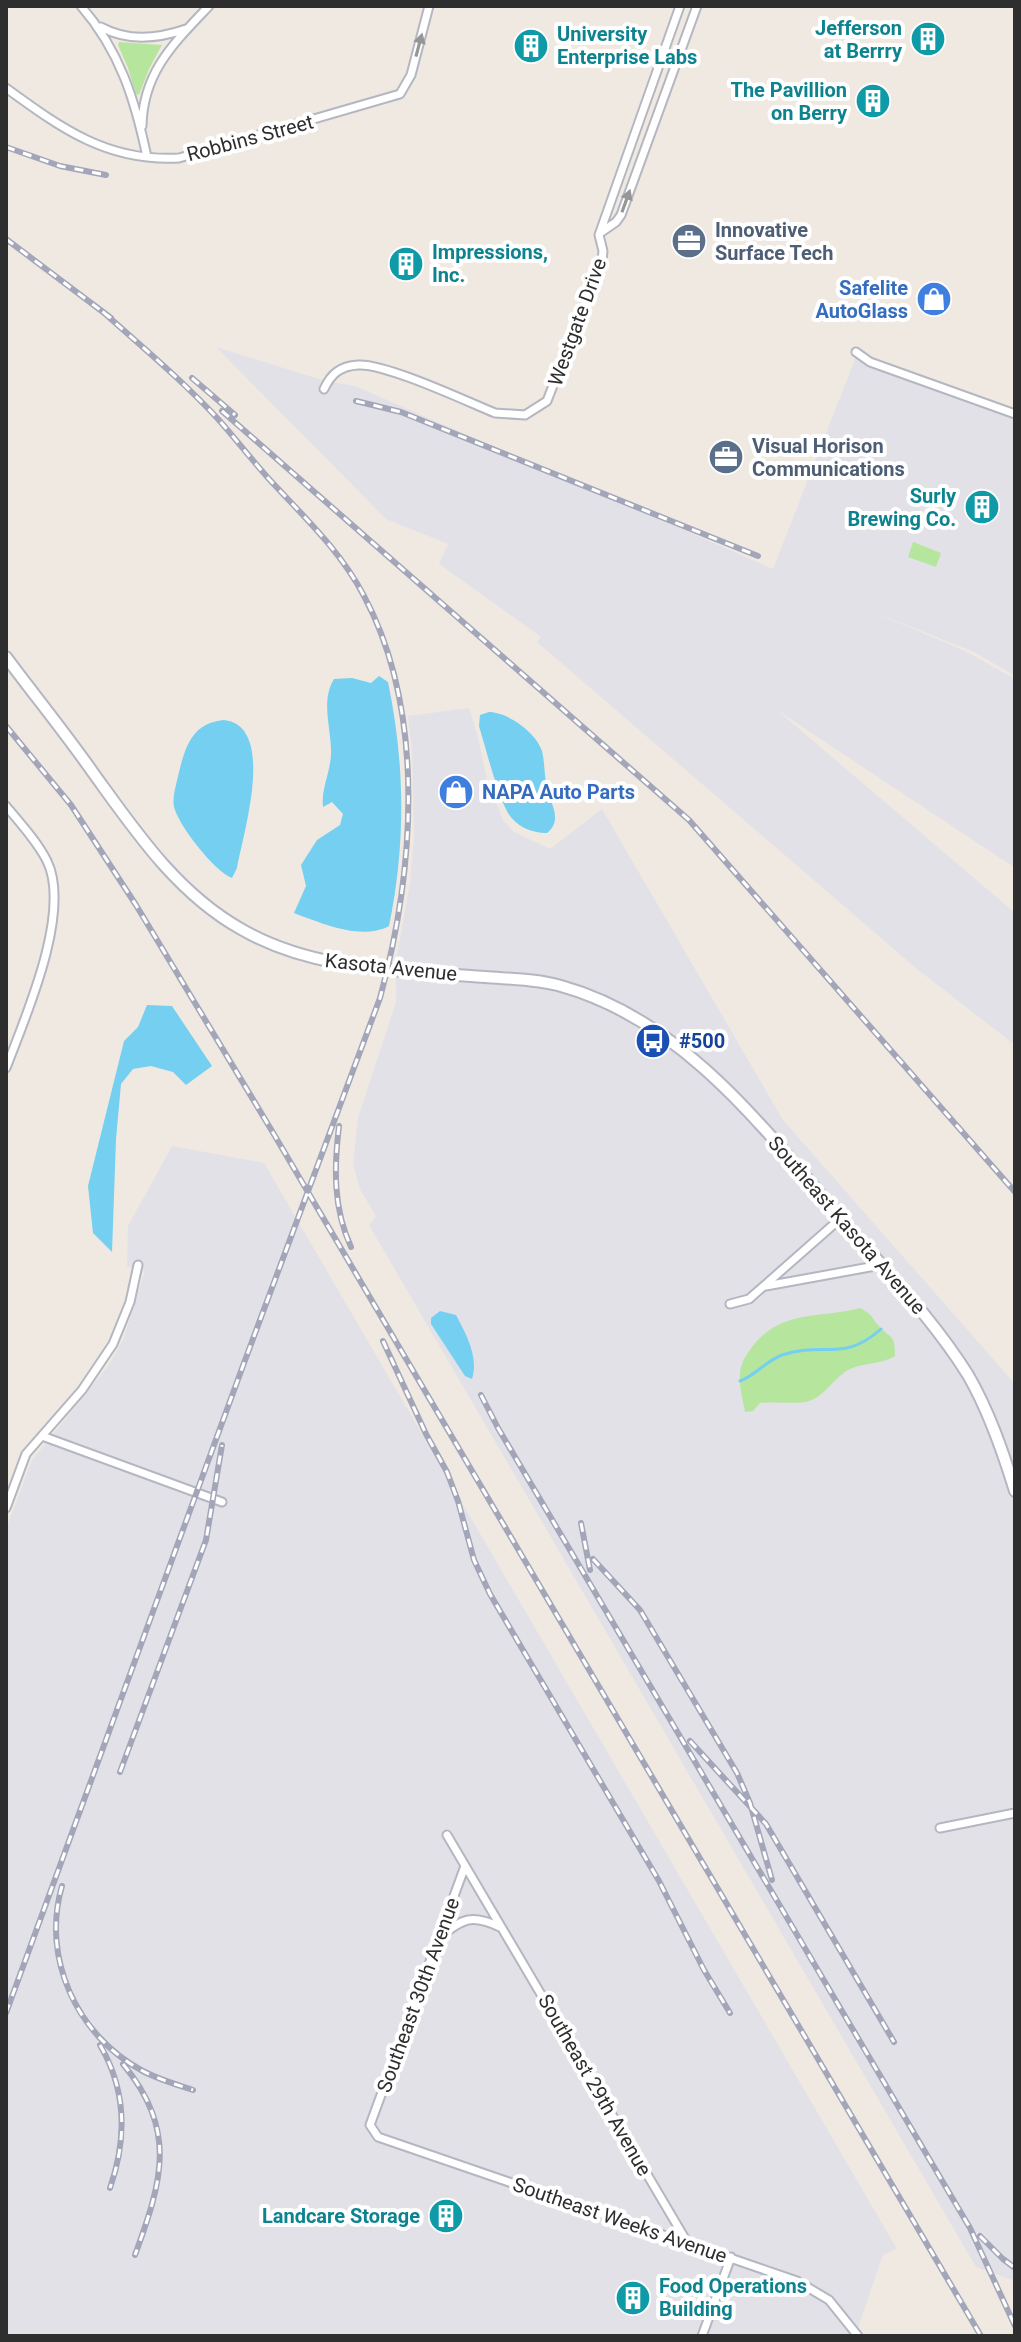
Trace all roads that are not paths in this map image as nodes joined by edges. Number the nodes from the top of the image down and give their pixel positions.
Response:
1 (81, 6) edge
2 (209, 6) edge
3 (429, 6) edge
4 (680, 6) edge
5 (697, 6) edge
6 (95, 22) junction
7 (188, 28) junction
8 (6, 88) edge
9 (142, 133) junction
10 (147, 157) junction
11 (599, 235) junction
12 (856, 352) dead end
13 (324, 389) dead end
14 (1015, 414) edge
15 (6, 657) edge
16 (6, 806) edge
17 (616, 1008) joint
18 (6, 1035) edge
19 (17, 1040) junction
20 (6, 1068) edge
21 (841, 1218) junction
22 (138, 1265) dead end
23 (881, 1265) junction
24 (765, 1287) junction
25 (730, 1304) dead end
26 (42, 1436) junction
27 (1015, 1491) edge
28 (222, 1502) dead end
29 (6, 1508) edge
30 (1015, 1813) edge
31 (940, 1828) dead end
32 (447, 1835) dead end
33 (465, 1866) junction
34 (502, 1928) junction
35 (439, 1938) junction
36 (370, 2125) joint
37 (687, 2242) junction
38 (731, 2257) junction
39 (702, 2336) edge
40 (858, 2336) edge

1 - 6 street
2 - 7 street
10 -> 3 street, Robbins Street
4 - 11 street, Westgate Drive
11 -> 5 street, Westgate Drive
6 - 7 street
6 - 9 street
7 - 9 street
8 - 10 street, Robbins Street
9 - 10 street
11 - 13 street, Westgate Drive
12 - 14 street
15 - 17 street, Kasota Avenue
16 - 19 street
17 - 21 street, Southeast Kasota Avenue
18 - 19 street
19 - 20 street
21 - 23 street, Southeast Kasota Avenue
21 - 24 street
22 - 26 street
23 - 24 street
23 - 27 street, Southeast Kasota Avenue
24 - 25 street
26 - 28 street
26 - 29 street
30 - 31 street
32 - 33 street, Southeast 29th Avenue
33 - 34 street, Southeast 29th Avenue
33 - 35 street, Southeast 30th Avenue
34 - 35 street
34 - 37 street, Southeast 29th Avenue
35 - 36 street, Southeast 30th Avenue
36 - 37 street, Southeast Weeks Avenue
37 - 38 street, Southeast Weeks Avenue
38 - 39 street
38 - 40 street, Southeast Weeks Avenue

